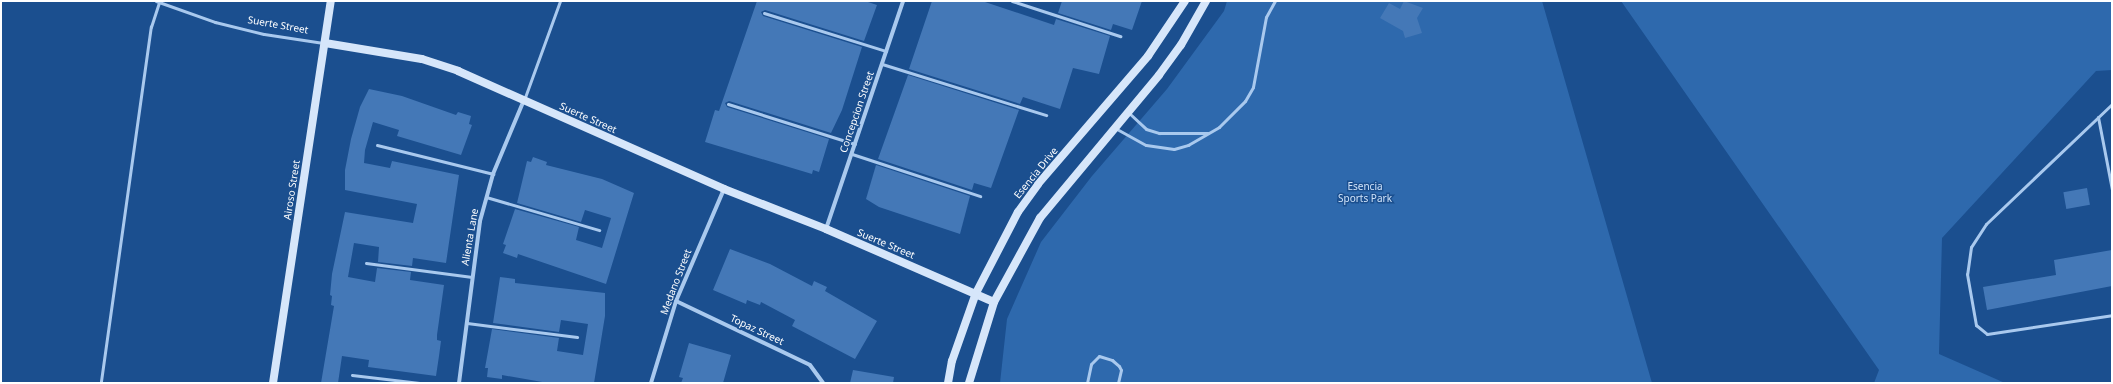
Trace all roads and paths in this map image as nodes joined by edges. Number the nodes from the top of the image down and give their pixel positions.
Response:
1 (331, 1) edge
2 (560, 1) edge
3 (903, 1) edge
4 (1012, 1) edge
5 (1185, 1) edge
6 (1206, 1) edge
7 (1275, 1) edge
8 (158, 2) edge
9 (764, 13) dead end
10 (1120, 36) dead end
11 (325, 43) junction
12 (886, 51) junction
13 (882, 64) junction
14 (524, 100) junction
15 (728, 104) dead end
16 (2112, 104) edge
17 (1128, 112) junction
18 (1046, 115) dead end
19 (2098, 117) junction
20 (1114, 127) junction
21 (1210, 133) junction
22 (377, 144) dead end
23 (855, 144) junction
24 (852, 154) junction
25 (493, 174) junction
26 (724, 189) junction
27 (2112, 190) edge
28 (980, 196) dead end
29 (486, 197) junction
30 (826, 228) junction
31 (600, 230) dead end
32 (366, 263) dead end
33 (472, 277) junction
34 (976, 293) junction
35 (676, 301) junction
36 (994, 302) junction
37 (2112, 315) edge
38 (467, 323) junction
39 (577, 337) dead end
40 (352, 375) dead end
41 (101, 382) edge
42 (116, 383) edge
43 (273, 383) edge
44 (420, 383) edge
45 (459, 383) edge
46 (651, 383) edge
47 (823, 383) edge
48 (948, 383) edge
49 (970, 383) edge
50 (1087, 383) edge
51 (1118, 383) edge

1 - 11 street, Airoso Street
2 - 14 lane
3 - 12 street, Concepcion Street
4 - 10 lane
5 - 34 street, Esencia Drive
6 - 17 street
7 - 21 lane
8 - 11 lane, Suerte Street
8 - 41 lane
9 - 12 lane
11 - 14 street, Suerte Street
11 - 43 street, Airoso Street
12 - 13 street, Concepcion Street
13 - 18 lane
13 - 23 street, Concepcion Street
14 - 25 street, Alienta Lane
14 - 26 street, Suerte Street
15 - 23 lane
16 - 19 lane
17 - 20 street
17 - 21 lane
19 - 27 lane
19 - 37 lane
20 - 21 lane
20 - 36 street
22 - 25 lane
23 - 24 street, Concepcion Street
24 - 28 lane
24 - 30 street, Concepcion Street
25 - 29 street, Alienta Lane
26 - 30 street, Suerte Street
26 - 35 street, Medano Street
29 - 31 lane
29 - 33 street, Alienta Lane
30 - 34 street, Suerte Street
32 - 33 lane
33 - 38 street, Alienta Lane
34 - 36 street, Suerte Street
34 - 48 street, Esencia Drive
35 - 46 street, Medano Street
35 - 47 street, Topaz Street
36 - 49 street
38 - 39 lane
38 - 45 street, Alienta Lane
40 - 44 lane
41 - 42 lane
50 - 51 lane

